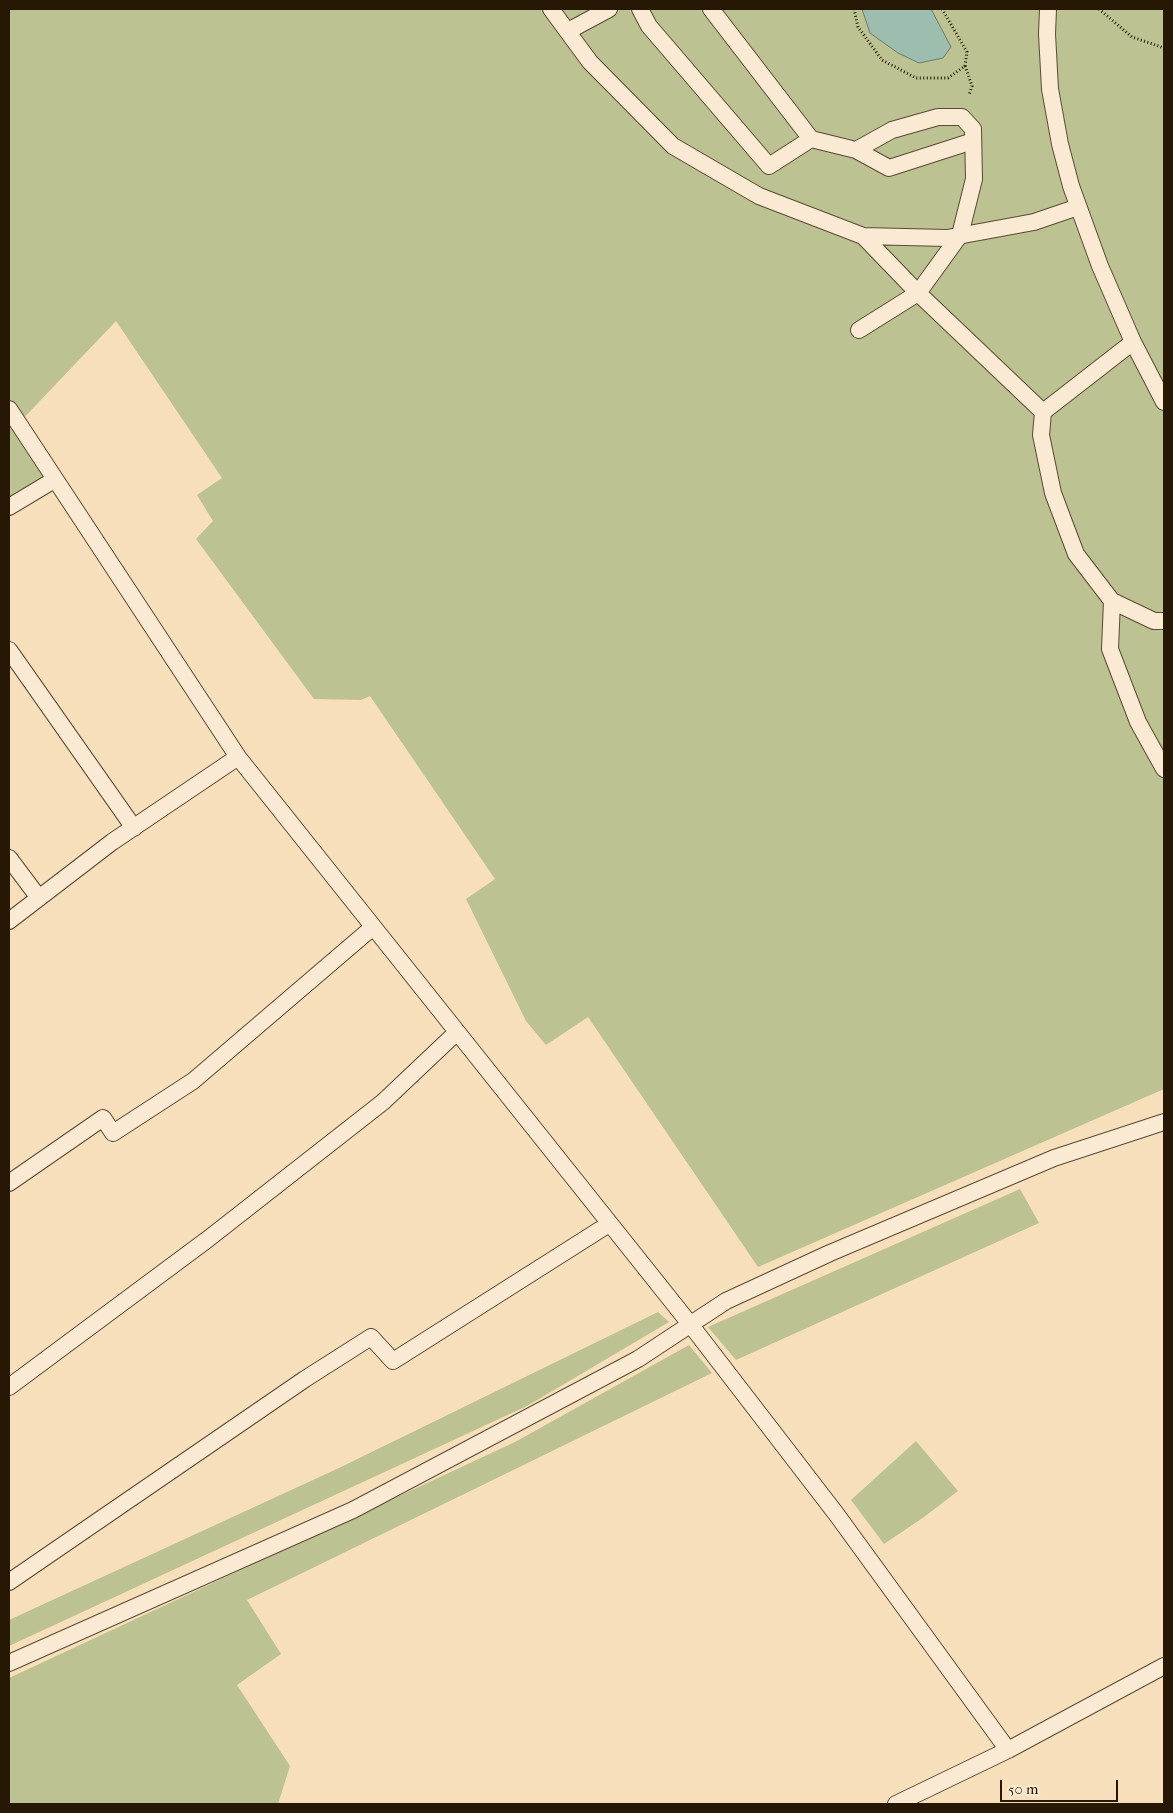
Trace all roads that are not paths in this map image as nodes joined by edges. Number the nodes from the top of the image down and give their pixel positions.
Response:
1 (550, 9) edge
2 (609, 9) edge
3 (640, 9) edge
4 (711, 9) edge
5 (1048, 9) edge
6 (568, 31) junction
7 (811, 138) junction
8 (973, 141) junction
9 (856, 150) junction
10 (1078, 207) junction
11 (960, 235) junction
12 (863, 236) junction
13 (918, 293) junction
14 (859, 330) dead end
15 (1133, 342) junction
16 (1164, 402) edge
17 (9, 409) edge
18 (1043, 412) junction
19 (54, 480) junction
20 (9, 507) edge
21 (1112, 601) junction
22 (1164, 621) edge
23 (9, 650) edge
24 (238, 757) junction
25 (1163, 764) edge
26 (134, 828) junction
27 (9, 858) edge
28 (39, 898) junction
29 (9, 922) edge
30 (373, 927) junction
31 (457, 1032) junction
32 (1164, 1122) edge
33 (9, 1183) edge
34 (609, 1224) junction
35 (690, 1324) junction
36 (9, 1388) edge
37 (9, 1582) edge
38 (9, 1663) edge
39 (1164, 1666) edge
40 (1008, 1750) junction
41 (896, 1804) edge

1 - 6 street
2 - 6 street
3 - 7 street
4 - 7 street
5 - 10 street
6 - 12 street
7 - 9 street
8 - 9 street
8 - 9 street
8 - 11 street
10 - 11 street
10 - 15 street
11 - 12 street
11 - 13 street
12 - 13 street
13 - 14 street
13 - 18 street
15 - 16 street
15 - 18 street
17 - 19 street
18 - 21 street
19 - 20 street
19 - 24 street
21 - 22 street
21 - 25 street
23 - 26 street
24 - 26 street
24 - 30 street
26 - 28 street
27 - 28 street
28 - 29 street
30 - 31 street
30 - 33 street
31 - 34 street
31 - 36 street
32 - 35 street
34 - 35 street
34 - 37 street
35 - 38 street
35 - 40 street
39 - 40 street
40 - 41 street

